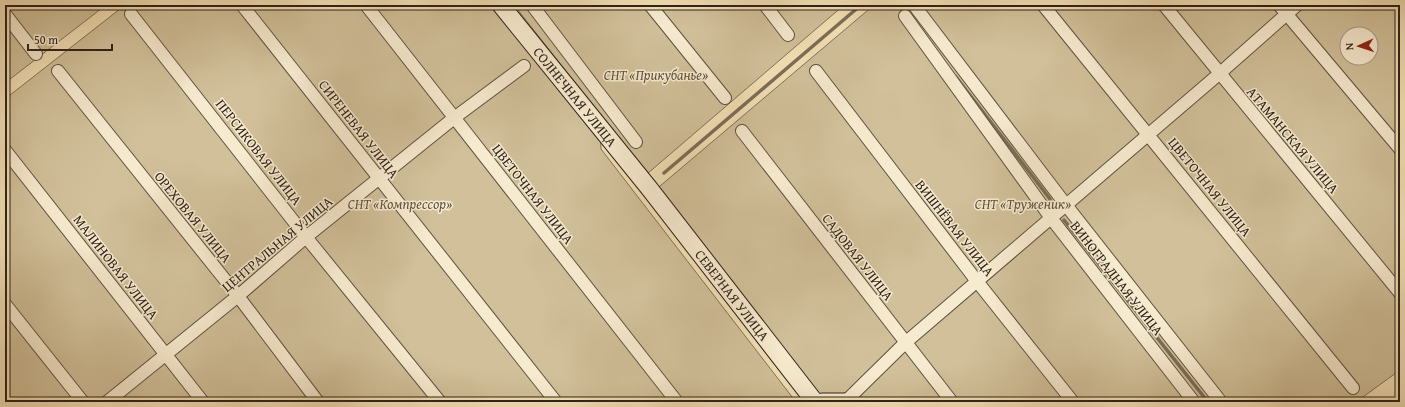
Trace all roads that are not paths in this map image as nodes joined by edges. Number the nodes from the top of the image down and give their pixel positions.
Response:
1 (242, 5) edge
2 (366, 5) edge
3 (501, 5) edge
4 (532, 5) edge
5 (650, 5) edge
6 (765, 5) edge
7 (914, 5) edge
8 (1043, 5) edge
9 (1164, 5) edge
10 (1297, 5) edge
11 (1282, 10) edge
12 (5, 14) edge
13 (131, 14) dead end
14 (905, 16) dead end
15 (788, 35) dead end
16 (36, 54) dead end
17 (524, 66) dead end
18 (58, 71) dead end
19 (816, 71) dead end
20 (1219, 74) junction
21 (725, 98) dead end
22 (454, 118) junction
23 (742, 130) dead end
24 (1149, 134) junction
25 (636, 142) dead end
26 (1400, 149) edge
27 (5, 150) edge
28 (379, 179) junction
29 (649, 188) joint
30 (1066, 205) junction
31 (1051, 218) junction
32 (306, 237) junction
33 (976, 280) junction
34 (1400, 293) edge
35 (238, 296) junction
36 (5, 304) edge
37 (905, 343) junction
38 (166, 355) junction
39 (1353, 388) dead end
40 (847, 401) edge
41 (83, 402) edge
42 (107, 402) edge
43 (203, 402) edge
44 (318, 402) edge
45 (440, 402) edge
46 (556, 402) edge
47 (677, 402) edge
48 (815, 402) edge
49 (822, 402) edge
50 (952, 402) edge
51 (1073, 402) edge
52 (1194, 402) edge
53 (1221, 402) edge

1 - 28 street, СИРЕНЕВАЯ УЛИЦА
2 - 22 street, ЦВЕТОЧНАЯ УЛИЦА
3 - 29 street, СОЛНЕЧНАЯ УЛИЦА
4 - 25 street
5 - 21 street
6 - 15 street
7 - 30 street
8 - 24 street, ЦВЕТОЧНАЯ УЛИЦА
9 - 20 street, АТАМАНСКАЯ УЛИЦА
10 - 11 street
11 - 20 street
11 - 26 street
12 - 16 street
13 - 32 street, ПЕРСИКОВАЯ УЛИЦА
14 - 31 street, ВИНОГРАДНАЯ УЛИЦА
17 - 22 street, ЦЕНТРАЛЬНАЯ УЛИЦА
18 - 35 street, ОРЕХОВАЯ УЛИЦА
19 - 33 street, ВИШНЁВАЯ УЛИЦА
20 - 24 street
20 - 34 street, АТАМАНСКАЯ УЛИЦА
22 - 28 street, ЦЕНТРАЛЬНАЯ УЛИЦА
22 - 47 street, ЦВЕТОЧНАЯ УЛИЦА
23 - 37 street, САДОВАЯ УЛИЦА
24 - 30 street
24 - 39 street, ЦВЕТОЧНАЯ УЛИЦА
27 - 38 street, МАЛИНОВАЯ УЛИЦА
28 - 32 street, ЦЕНТРАЛЬНАЯ УЛИЦА
28 - 46 street, СИРЕНЕВАЯ УЛИЦА
29 - 48 street, СЕВЕРНАЯ УЛИЦА
30 - 31 street
30 - 53 street
31 - 33 street
31 - 52 street, ВИНОГРАДНАЯ УЛИЦА
32 - 35 street, ЦЕНТРАЛЬНАЯ УЛИЦА
32 - 45 street, ПЕРСИКОВАЯ УЛИЦА
33 - 37 street
33 - 51 street, ВИШНЁВАЯ УЛИЦА
35 - 38 street, ЦЕНТРАЛЬНАЯ УЛИЦА
35 - 44 street, ОРЕХОВАЯ УЛИЦА
36 - 41 street
37 - 40 street
37 - 50 street, САДОВАЯ УЛИЦА
38 - 42 street, ЦЕНТРАЛЬНАЯ УЛИЦА
38 - 43 street, МАЛИНОВАЯ УЛИЦА
40 - 49 street

